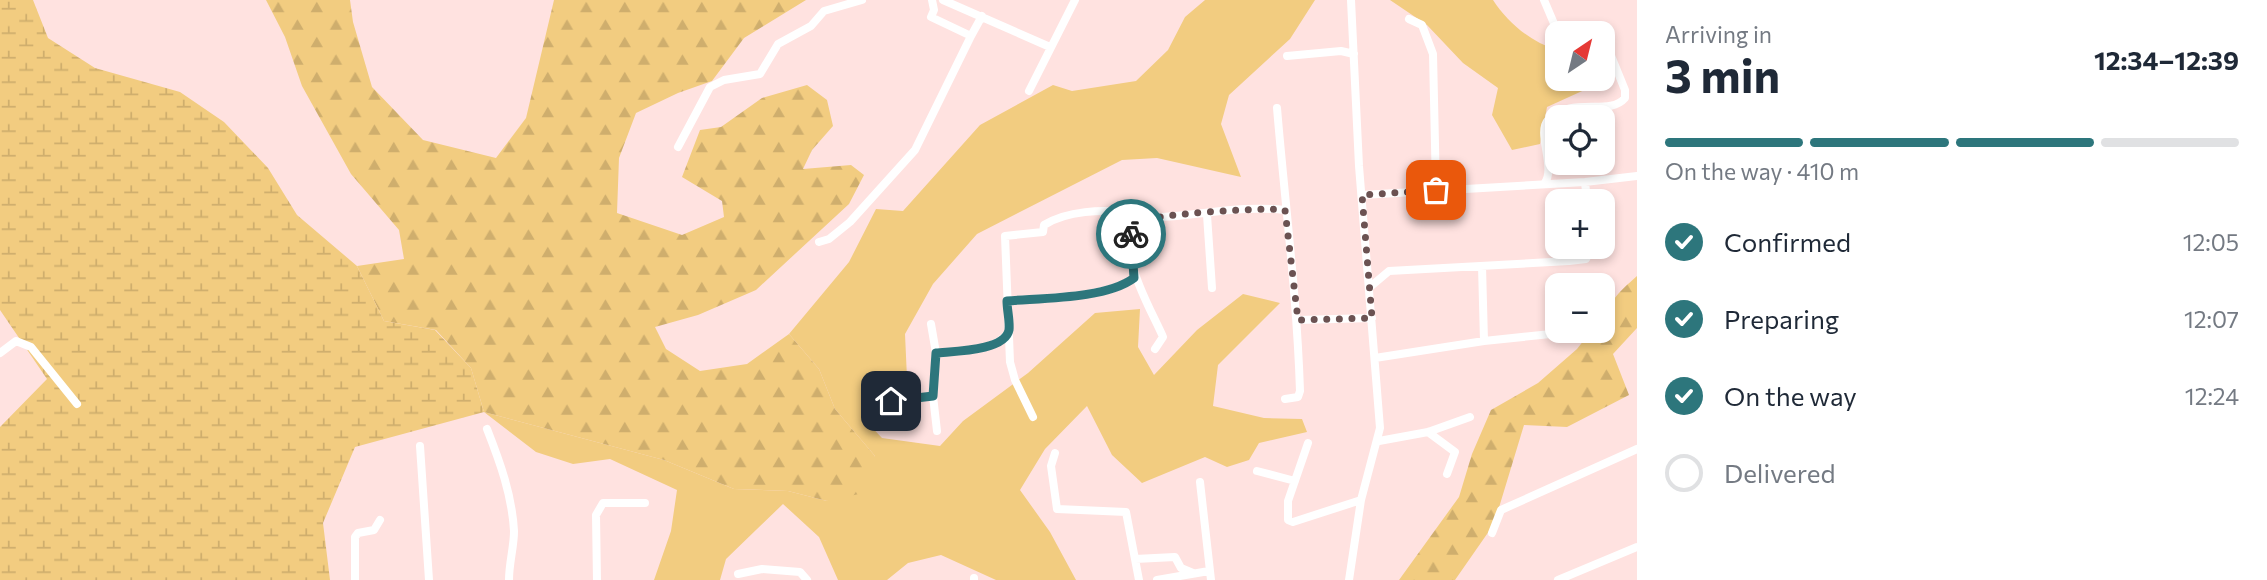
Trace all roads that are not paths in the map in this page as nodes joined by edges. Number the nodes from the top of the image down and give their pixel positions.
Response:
1 (862, 0) edge
2 (932, 0) edge
3 (943, 0) edge
4 (1075, 0) edge
5 (1351, 0) edge
6 (1544, 0) edge
7 (982, 16) junction
8 (1409, 19) dead end
9 (1553, 21) edge
10 (971, 36) junction
11 (1051, 47) junction
12 (1354, 54) junction
13 (1287, 56) dead end
14 (1615, 66) edge
15 (1029, 91) dead end
16 (1277, 108) dead end
17 (678, 147) dead end
18 (1637, 176) edge
19 (1585, 182) junction
20 (1544, 184) junction
21 (1586, 189) edge
22 (1436, 190) junction
23 (1362, 195) junction
24 (1285, 210) junction
25 (1207, 215) junction
26 (1147, 218) junction
27 (819, 242) dead end
28 (1586, 259) edge
29 (1482, 266) junction
30 (1134, 278) junction
31 (1370, 287) junction
32 (1212, 288) dead end
33 (1007, 301) junction
34 (1372, 318) junction
35 (1298, 320) junction
36 (931, 324) dead end
37 (1009, 331) junction
38 (1545, 335) edge
39 (1484, 341) junction
40 (1155, 349) dead end
41 (936, 353) junction
42 (0, 354) edge
43 (1375, 358) junction
44 (933, 396) junction
45 (1285, 398) dead end
46 (891, 401) dead end
47 (78, 404) dead end
48 (1034, 417) dead end
49 (1470, 417) dead end
50 (487, 429) dead end
51 (937, 431) dead end
52 (1428, 432) junction
53 (1379, 441) junction
54 (1308, 443) dead end
55 (420, 446) dead end
56 (1637, 449) edge
57 (1055, 453) dead end
58 (1257, 471) dead end
59 (1447, 474) dead end
60 (1295, 481) junction
61 (1200, 482) dead end
62 (1361, 500) junction
63 (645, 503) dead end
64 (380, 520) dead end
65 (1492, 533) dead end
66 (1637, 547) edge
67 (1135, 559) junction
68 (1193, 573) junction
69 (738, 575) dead end
70 (1210, 575) edge
71 (1569, 578) edge
72 (355, 580) edge
73 (429, 580) edge
74 (509, 580) edge
75 (597, 580) edge
76 (807, 580) edge
77 (1139, 580) edge
78 (1157, 580) edge
79 (1349, 580) edge
80 (1558, 580) edge

1 - 17 street
2 - 10 street
3 - 7 street
4 - 11 street
5 - 12 street
6 - 9 street
7 - 10 street
7 - 11 street
8 - 22 street
10 - 27 street
11 - 15 street
12 - 13 street
12 - 23 street
14 - 20 street
16 - 24 street
18 - 19 street
19 - 20 street
19 - 21 street
20 - 22 street
22 - 23 street
23 - 31 street
24 - 25 street
24 - 35 street
25 - 26 street
25 - 32 street
26 - 30 street
26 - 33 street
28 - 29 street
29 - 31 street
29 - 39 street
30 - 33 street
30 - 40 street
31 - 34 street
33 - 37 street
34 - 35 street
34 - 43 street
35 - 45 street
36 - 41 street
37 - 41 street
37 - 48 street
38 - 39 street
39 - 43 street
41 - 44 street
42 - 47 street
43 - 53 street
44 - 46 street
44 - 51 street
49 - 52 street
50 - 74 street
52 - 53 street
52 - 59 street
53 - 62 street
54 - 60 street
55 - 73 street
56 - 65 street
57 - 67 street
58 - 60 street
60 - 62 street
61 - 70 street
62 - 79 street
63 - 75 street
64 - 72 street
66 - 71 street
67 - 68 street
67 - 77 street
68 - 70 street
68 - 78 street
69 - 76 street
71 - 80 street

